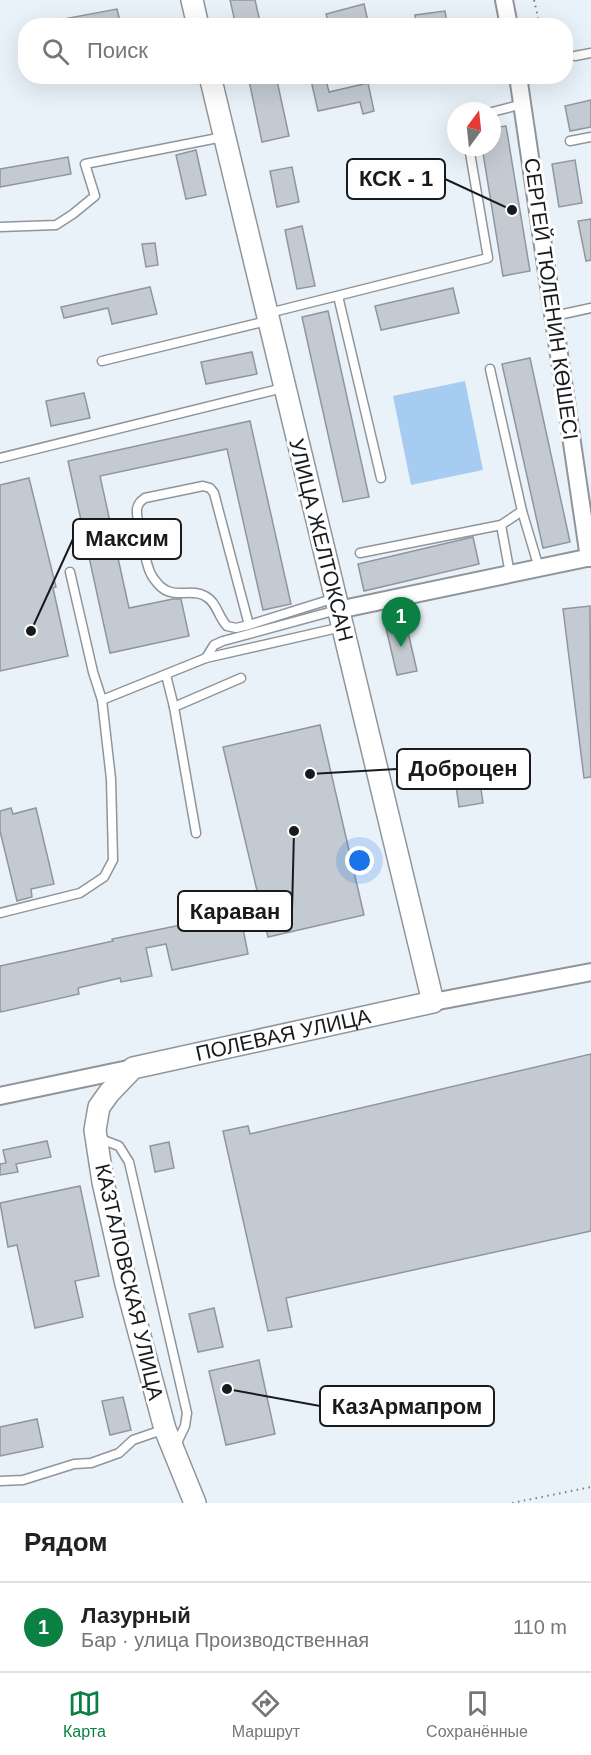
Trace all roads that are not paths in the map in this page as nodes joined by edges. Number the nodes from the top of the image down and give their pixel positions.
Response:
1 (192, 0) edge
2 (504, 0) edge
3 (196, 18) edge
4 (507, 18) edge
5 (591, 53) edge
6 (575, 56) dead end
7 (212, 84) edge
8 (519, 84) edge
9 (523, 104) junction
10 (501, 110) edge
11 (223, 137) junction
12 (591, 137) edge
13 (570, 141) dead end
14 (471, 156) edge
15 (0, 227) edge
16 (338, 296) junction
17 (591, 308) edge
18 (554, 316) junction
19 (266, 317) junction
20 (102, 361) dead end
21 (490, 369) dead end
22 (284, 388) junction
23 (0, 458) edge
24 (381, 478) dead end
25 (585, 492) edge
26 (522, 511) junction
27 (501, 525) junction
28 (360, 553) dead end
29 (590, 558) edge
30 (539, 568) junction
31 (70, 572) dead end
32 (510, 574) junction
33 (338, 612) junction
34 (249, 625) junction
35 (206, 658) junction
36 (166, 675) junction
37 (241, 678) dead end
38 (102, 700) junction
39 (174, 707) junction
40 (196, 833) dead end
41 (0, 913) edge
42 (591, 972) edge
43 (433, 1002) junction
44 (133, 1068) junction
45 (0, 1096) edge
46 (97, 1137) junction
47 (165, 1429) junction
48 (174, 1450) junction
49 (0, 1481) edge
50 (195, 1503) edge

1 - 3 street
2 - 4 street
5 - 6 lane
7 - 11 street, УЛИЦА ЖЕЛТОКСАН
8 - 9 street, СЕРГЕЙ ТЮЛЕНИН КӨШЕСІ
9 - 10 lane
9 - 18 street, СЕРГЕЙ ТЮЛЕНИН КӨШЕСІ
11 - 15 lane
11 - 19 street, УЛИЦА ЖЕЛТОКСАН
12 - 13 lane
14 - 16 lane
16 - 19 lane
16 - 24 lane
17 - 18 lane
18 - 25 street, СЕРГЕЙ ТЮЛЕНИН КӨШЕСІ
19 - 20 lane
19 - 22 street, УЛИЦА ЖЕЛТОКСАН
21 - 26 lane
22 - 23 lane
22 - 33 street, УЛИЦА ЖЕЛТОКСАН
25 - 29 street, СЕРГЕЙ ТЮЛЕНИН КӨШЕСІ
26 - 27 lane
26 - 30 lane
27 - 28 lane
27 - 32 lane
29 - 30 street
30 - 32 street
31 - 38 lane
32 - 33 street
33 - 34 lane
33 - 35 lane
33 - 35 lane
33 - 43 street, УЛИЦА ЖЕЛТОКСАН
34 - 34 lane
35 - 36 lane
36 - 38 lane
36 - 39 lane
37 - 39 lane
38 - 41 lane
39 - 40 lane
42 - 43 street
43 - 44 street, ПОЛЕВАЯ УЛИЦА
44 - 45 street
44 - 46 street, КАЗТАЛОВСКАЯ УЛИЦА
46 - 47 street, КАЗТАЛОВСКАЯ УЛИЦА
46 - 48 lane
47 - 48 street, КАЗТАЛОВСКАЯ УЛИЦА
47 - 49 lane
48 - 50 street, КАЗТАЛОВСКАЯ УЛИЦА

